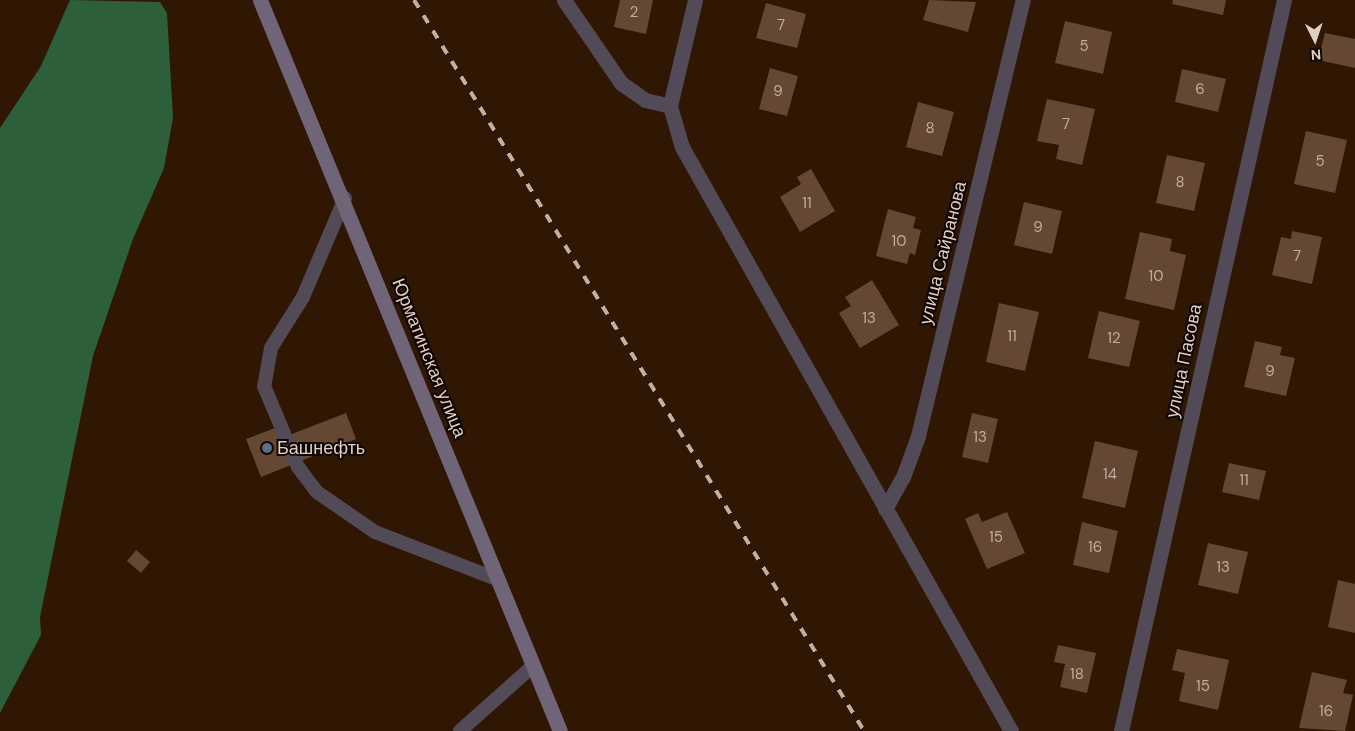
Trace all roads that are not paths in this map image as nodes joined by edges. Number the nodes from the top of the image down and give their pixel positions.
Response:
1 (260, 0) edge
2 (564, 0) edge
3 (695, 0) edge
4 (1023, 0) edge
5 (1284, 0) edge
6 (670, 106) junction
7 (344, 198) junction
8 (884, 509) junction
9 (497, 579) junction
10 (533, 666) junction
11 (460, 731) edge
12 (560, 731) edge
13 (1011, 731) edge
14 (1121, 731) edge

1 - 7 main road, Юрматинская улица
2 - 6 street
3 - 6 street
4 - 8 street, улица Сайранова
5 - 14 street, улица Пасова
6 - 8 street
7 - 9 main road, Юрматинская улица
7 - 9 lane
8 - 13 street
9 - 10 main road, Юрматинская улица
10 - 11 lane
10 - 12 main road, Юрматинская улица

